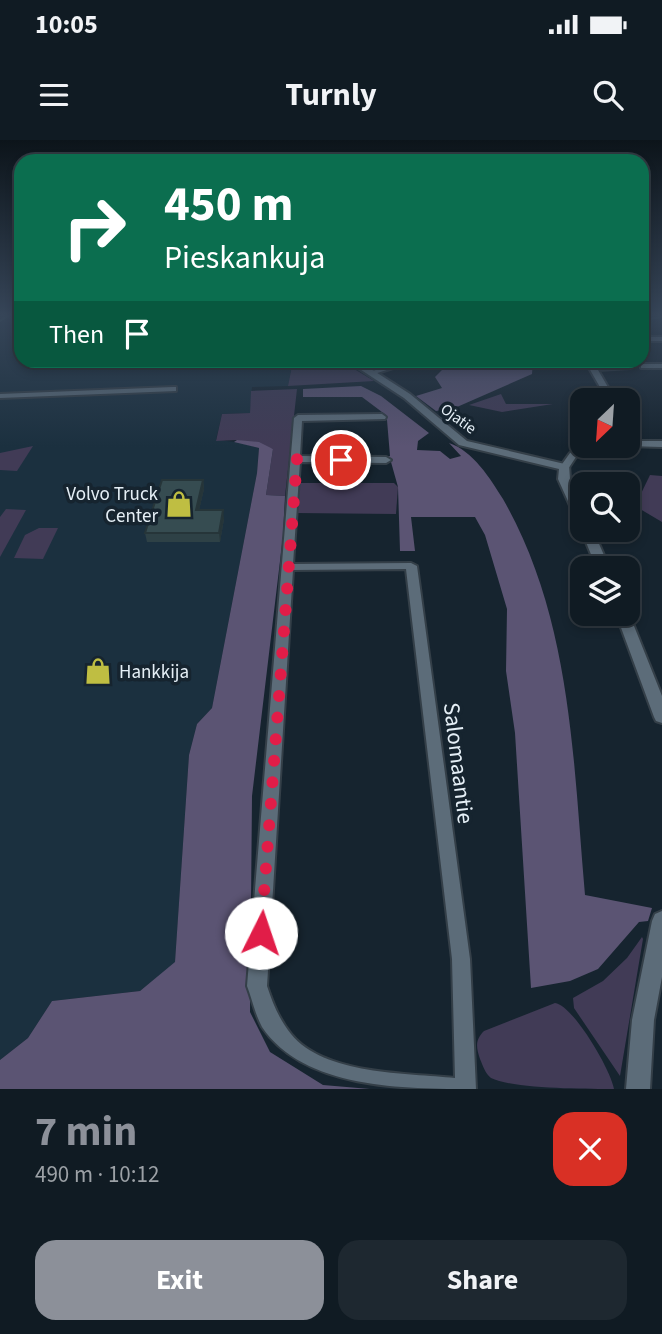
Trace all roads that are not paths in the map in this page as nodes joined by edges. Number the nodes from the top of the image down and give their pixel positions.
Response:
1 (363, 368) edge
2 (388, 368) edge
3 (593, 368) edge
4 (371, 373) junction
5 (605, 388) edge
6 (173, 389) dead end
7 (0, 396) edge
8 (382, 417) dead end
9 (298, 418) joint
10 (640, 443) edge
11 (662, 443) edge
12 (571, 458) edge
13 (297, 459) junction
14 (386, 460) dead end
15 (565, 467) junction
16 (570, 492) edge
17 (288, 567) junction
18 (628, 626) edge
19 (662, 717) edge
20 (662, 921) edge
21 (458, 1089) edge
22 (466, 1089) edge
23 (638, 1089) edge

1 - 4 street, Ojatie
2 - 4 street
3 - 5 street
4 - 15 street, Ojatie
6 - 7 street
8 - 9 street
9 - 13 street
10 - 11 street
12 - 15 street
13 - 14 street
13 - 17 street
15 - 16 street
17 - 21 street
17 - 22 street, Salomaantie
18 - 19 street
20 - 23 street

